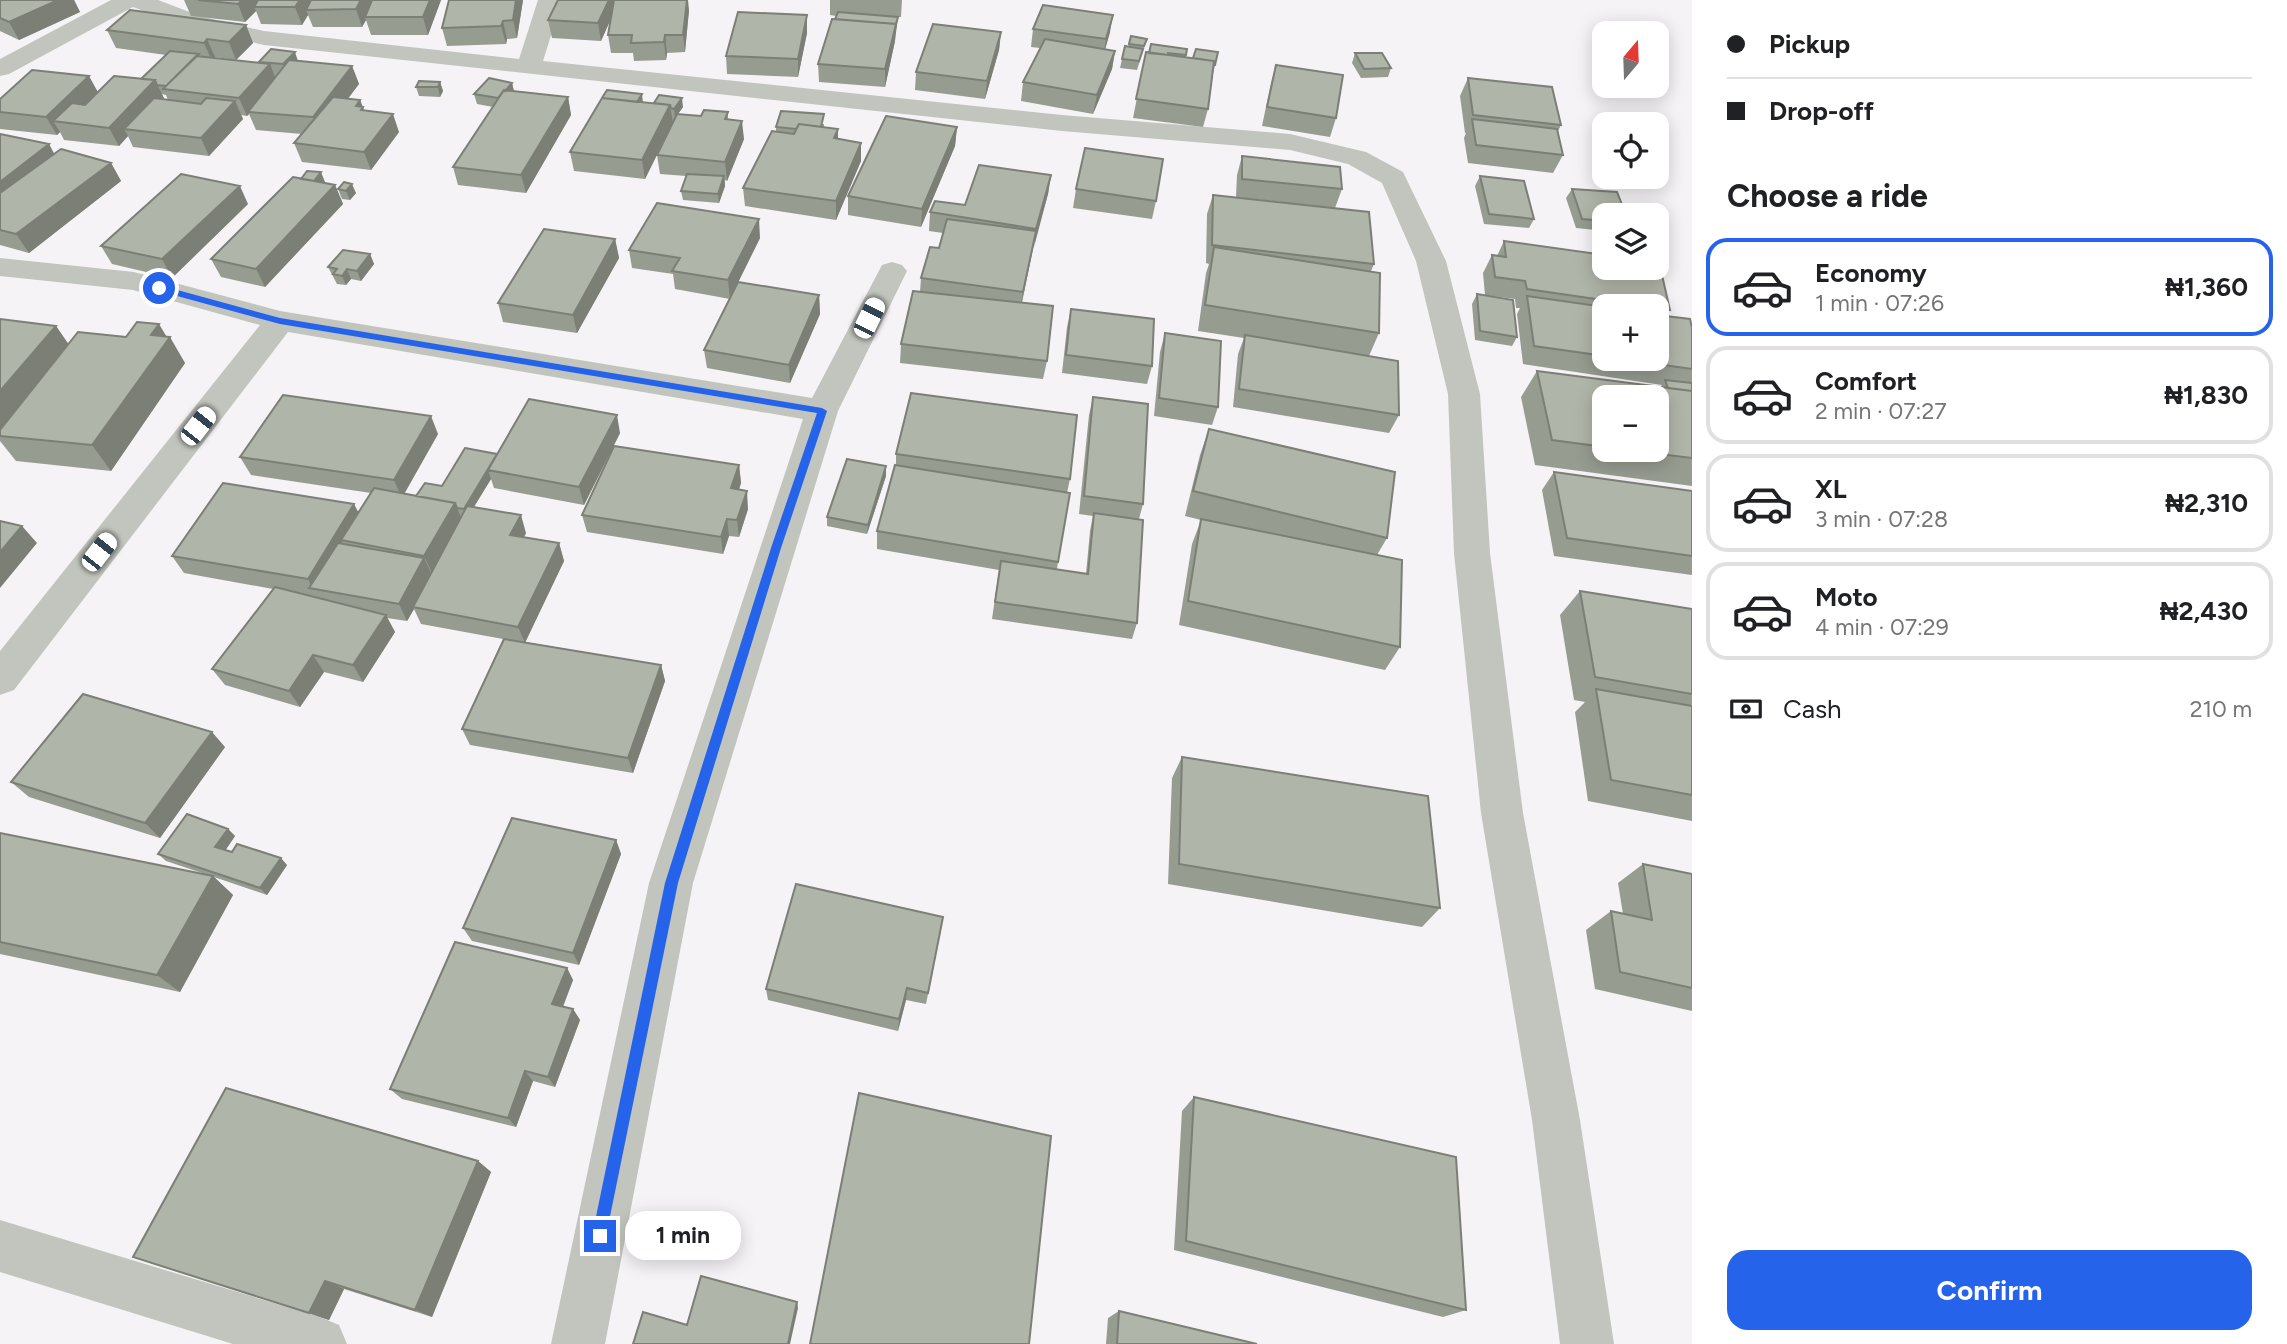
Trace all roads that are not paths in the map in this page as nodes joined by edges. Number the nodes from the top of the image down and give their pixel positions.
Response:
1 (128, 0) edge
2 (137, 0) edge
3 (550, 0) edge
4 (529, 66) junction
5 (0, 69) edge
6 (0, 267) edge
7 (892, 271) dead end
8 (280, 321) junction
9 (822, 411) junction
10 (0, 679) edge
11 (0, 1246) edge
12 (320, 1344) edge
13 (578, 1344) edge
14 (1587, 1344) edge

1 - 5 street
2 - 4 street
3 - 4 street
4 - 14 street
6 - 8 street
7 - 9 street
8 - 9 street
8 - 10 street
9 - 13 street
11 - 12 street

